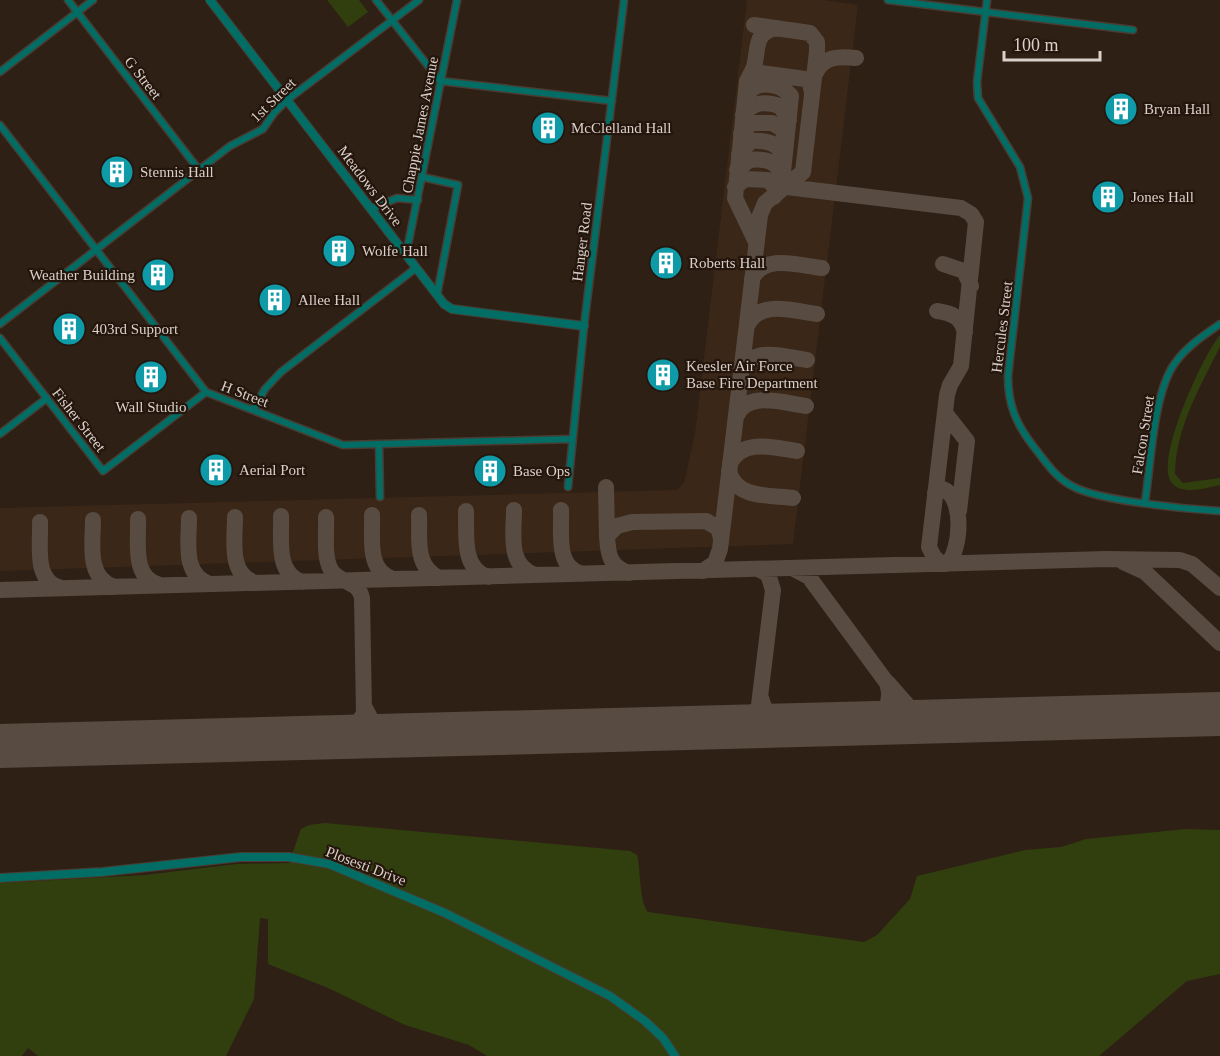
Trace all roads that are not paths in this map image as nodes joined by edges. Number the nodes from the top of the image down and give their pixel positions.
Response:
1 (68, 0) edge
2 (93, 0) edge
3 (210, 0) edge
4 (376, 0) edge
5 (419, 0) edge
6 (457, 0) edge
7 (624, 0) edge
8 (888, 0) edge
9 (987, 0) edge
10 (986, 11) junction
11 (77, 12) junction
12 (392, 20) junction
13 (1133, 30) dead end
14 (0, 72) edge
15 (440, 81) junction
16 (287, 100) junction
17 (612, 101) junction
18 (0, 125) edge
19 (199, 170) junction
20 (422, 177) junction
21 (418, 201) junction
22 (371, 209) junction
23 (96, 249) junction
24 (406, 255) junction
25 (416, 268) junction
26 (437, 295) junction
27 (0, 324) edge
28 (1220, 324) edge
29 (584, 326) junction
30 (0, 338) edge
31 (206, 392) junction
32 (47, 398) junction
33 (253, 410) junction
34 (0, 434) edge
35 (571, 439) junction
36 (380, 444) junction
37 (568, 487) dead end
38 (380, 496) dead end
39 (1145, 502) junction
40 (1220, 511) edge
41 (0, 878) edge
42 (675, 1056) edge

1 - 11 street, G Street
2 - 11 street
3 - 16 street, Meadows Drive
4 - 12 street
5 - 12 street, 1st Street
6 - 15 street, Chappie James Avenue
7 - 17 street, Hanger Road
8 - 10 street
9 - 10 street, Hercules Street
10 - 13 street
10 - 39 street, Hercules Street
11 - 14 street
11 - 19 street, G Street
12 - 15 street
12 - 16 street, 1st Street
15 - 17 street
15 - 20 street, Chappie James Avenue
16 - 19 street, 1st Street
16 - 22 street, Meadows Drive
17 - 29 street, Hanger Road
18 - 23 street, H Street
19 - 23 street, 1st Street
20 - 21 street, Chappie James Avenue
20 - 26 street
21 - 22 street
21 - 24 street, Chappie James Avenue
22 - 24 street, Meadows Drive
23 - 27 street, 1st Street
23 - 31 street, H Street
24 - 25 street, Meadows Drive
25 - 26 street, Meadows Drive
25 - 33 street
26 - 29 street, Meadows Drive
28 - 39 street, Falcon Street
29 - 35 street, Hanger Road
30 - 32 street, Fisher Street
31 - 32 street, Fisher Street
31 - 33 street, H Street
32 - 34 street
33 - 36 street, H Street
35 - 36 street, H Street
35 - 37 street, Hanger Road
36 - 38 street
39 - 40 street, Hercules Street
41 - 42 street, Plosesti Drive

